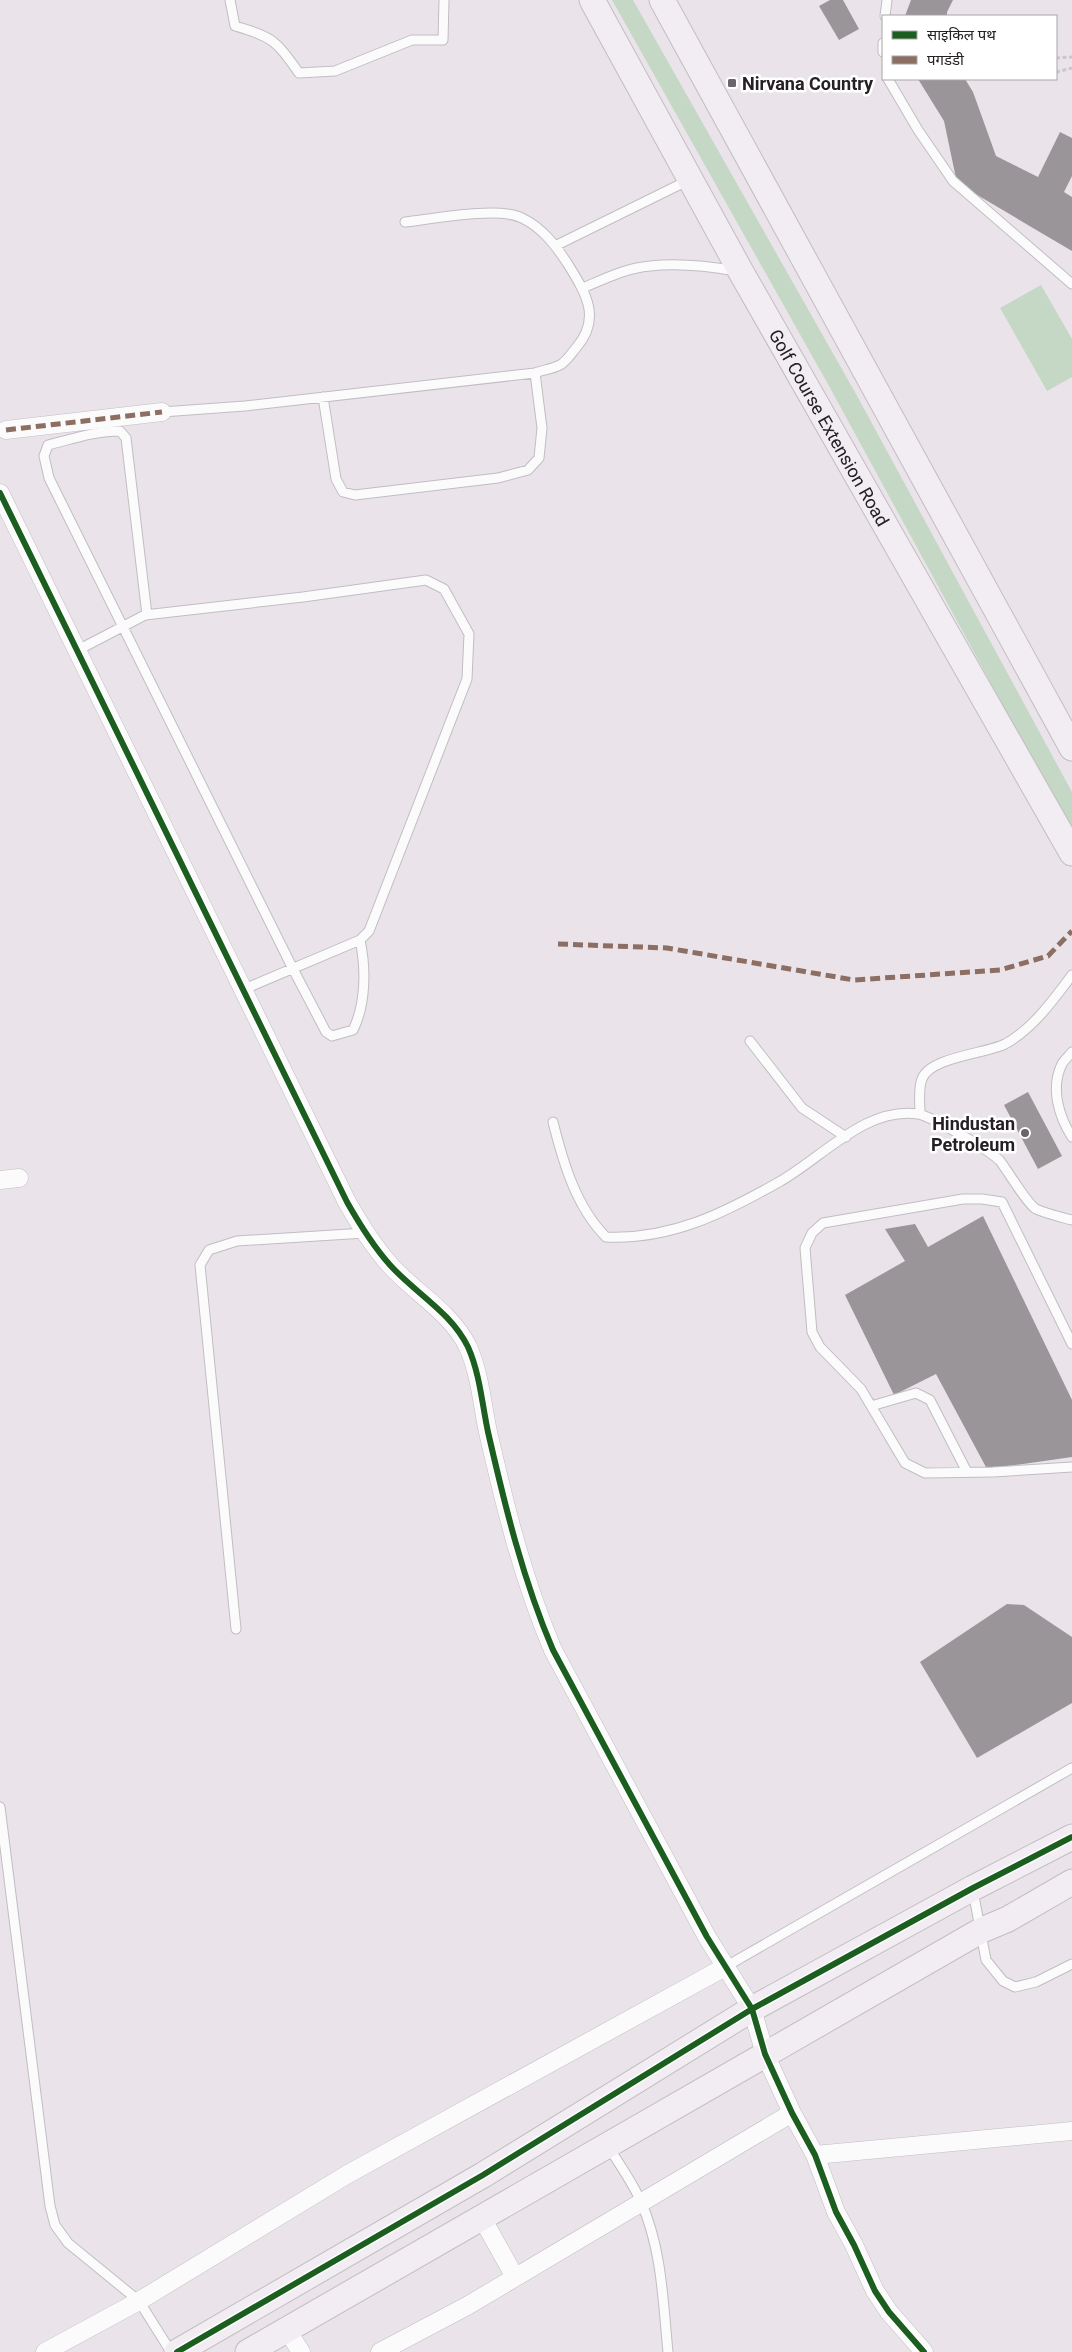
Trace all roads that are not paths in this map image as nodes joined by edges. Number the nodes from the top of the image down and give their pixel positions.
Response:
1 (230, 0) edge
2 (444, 0) edge
3 (592, 0) edge
4 (662, 0) edge
5 (888, 0) edge
6 (885, 15) edge
7 (889, 80) edge
8 (690, 179) junction
9 (405, 222) dead end
10 (557, 245) junction
11 (741, 272) junction
12 (1072, 284) edge
13 (583, 288) junction
14 (535, 373) junction
15 (323, 397) junction
16 (162, 412) joint
17 (3, 430) edge
18 (0, 493) edge
19 (147, 614) junction
20 (124, 626) junction
21 (76, 651) junction
22 (1072, 748) edge
23 (1072, 853) edge
24 (360, 940) junction
25 (293, 969) junction
26 (1072, 976) edge
27 (242, 990) junction
28 (750, 1041) dead end
29 (1072, 1052) edge
30 (920, 1114) junction
31 (554, 1122) dead end
32 (846, 1137) junction
33 (1072, 1137) edge
34 (19, 1178) dead end
35 (0, 1180) edge
36 (1072, 1220) edge
37 (364, 1233) junction
38 (1072, 1344) edge
39 (871, 1406) junction
40 (1072, 1467) edge
41 (967, 1472) junction
42 (236, 1629) dead end
43 (1072, 1768) edge
44 (0, 1807) edge
45 (1072, 1837) edge
46 (1072, 1882) edge
47 (973, 1888) junction
48 (982, 1930) junction
49 (1072, 1964) edge
50 (725, 1967) junction
51 (752, 2009) junction
52 (765, 2054) junction
53 (792, 2113) junction
54 (1072, 2131) edge
55 (608, 2146) junction
56 (815, 2155) junction
57 (641, 2201) junction
58 (482, 2218) junction
59 (515, 2277) junction
60 (139, 2301) junction
61 (287, 2330) junction
62 (45, 2352) edge
63 (171, 2352) edge
64 (176, 2352) edge
65 (248, 2352) edge
66 (302, 2352) edge
67 (380, 2352) edge
68 (668, 2352) edge
69 (924, 2352) edge

1 - 2 lane
3 - 8 street, Golf Course Extension Road
4 - 22 street
5 - 6 lane
7 - 12 lane
8 - 10 lane
8 - 11 street, Golf Course Extension Road
9 - 10 lane
10 - 13 lane
11 - 13 lane
11 - 23 street, Golf Course Extension Road
13 - 14 lane
14 - 15 lane
14 - 15 lane
15 - 16 lane
16 - 17 street
18 - 21 street
19 - 20 lane
19 - 20 lane
19 - 24 lane
20 - 21 lane
20 - 25 lane
21 - 27 street
24 - 25 lane
24 - 25 lane
25 - 27 lane
26 - 30 lane
27 - 37 street
28 - 32 lane
29 - 33 lane
30 - 32 lane
30 - 36 lane
31 - 32 lane
34 - 35 street
37 - 42 lane
37 - 50 street
38 - 39 lane
39 - 41 lane
39 - 41 lane
40 - 41 lane
43 - 50 lane
44 - 60 lane
45 - 47 street
46 - 48 street
47 - 48 lane
47 - 51 street
48 - 49 lane
48 - 52 street
50 - 51 street
50 - 60 street
51 - 52 street
51 - 64 street
52 - 53 street
52 - 55 street
53 - 56 street
53 - 57 street
54 - 56 street
55 - 57 lane
55 - 58 street
56 - 69 street
57 - 59 street
57 - 68 lane
58 - 59 street
58 - 61 street
59 - 67 street
60 - 62 street
60 - 63 lane
61 - 65 street
61 - 66 street

